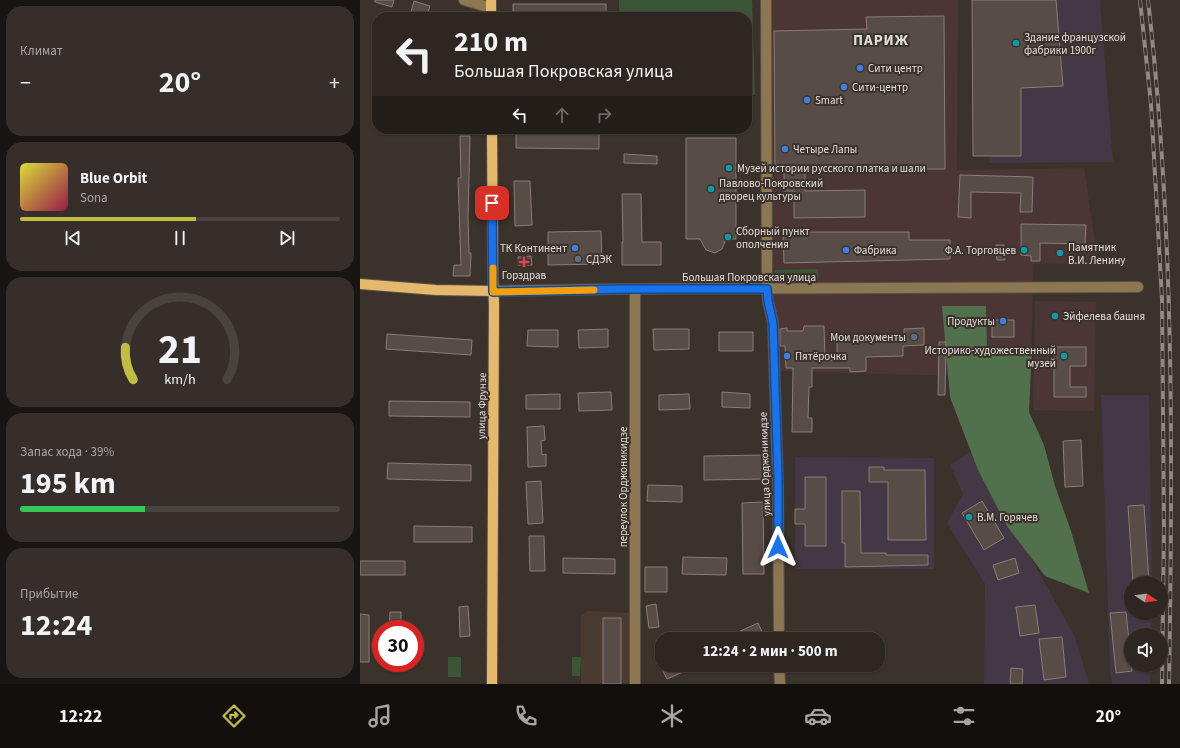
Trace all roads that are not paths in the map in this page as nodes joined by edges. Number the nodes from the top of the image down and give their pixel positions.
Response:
1 (464, 0) edge
2 (766, 0) edge
3 (491, 8) edge
4 (492, 134) edge
5 (360, 284) edge
6 (1138, 287) dead end
7 (635, 289) junction
8 (767, 289) junction
9 (493, 292) junction
10 (779, 632) edge
11 (779, 672) edge
12 (492, 684) edge
13 (635, 684) edge
14 (780, 684) edge

1 - 3 street
2 - 8 street, улица Орджоникидзе
4 - 9 main road, улица Фрунзе
5 - 9 main road, Большая Покровская улица
6 - 8 street, Большая Покровская улица
7 - 8 street, Большая Покровская улица
7 - 9 street, Большая Покровская улица
7 - 13 street, переулок Орджоникидзе
8 - 10 street, улица Орджоникидзе
9 - 12 main road, улица Фрунзе
11 - 14 street

